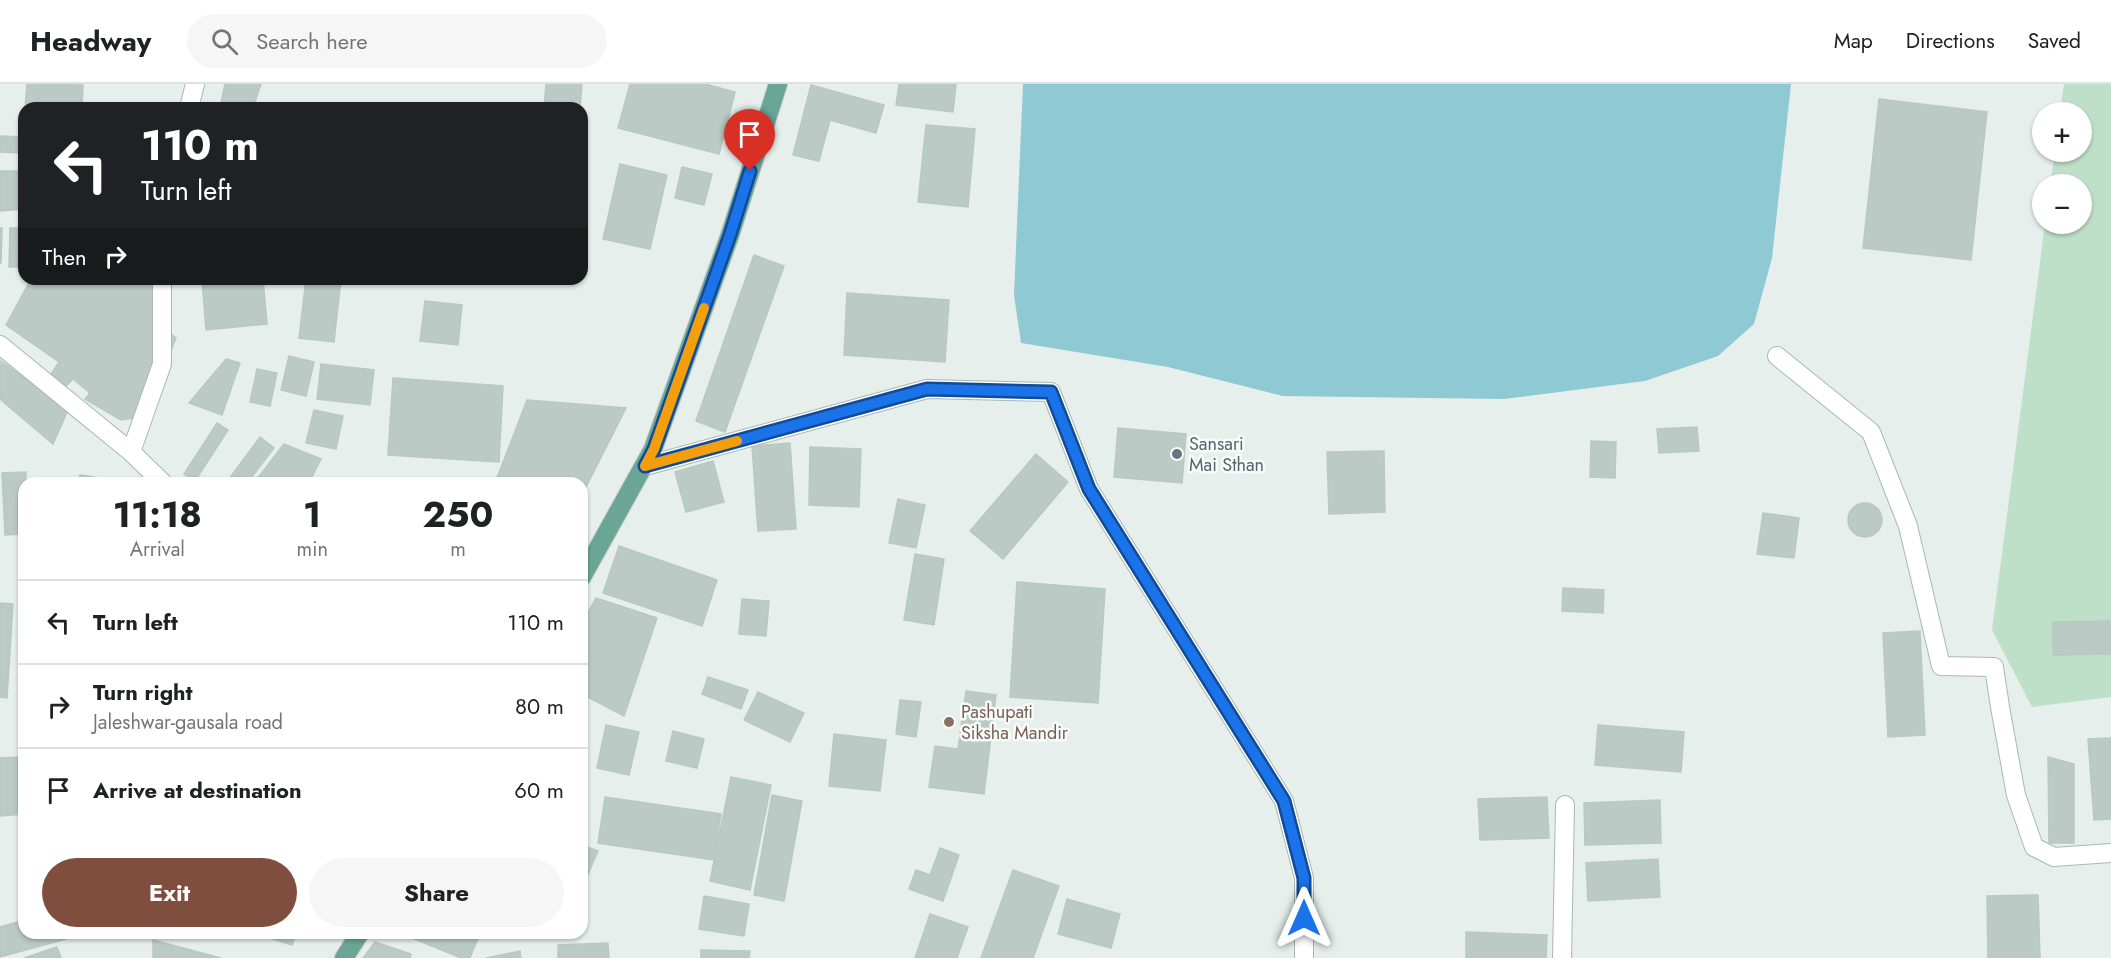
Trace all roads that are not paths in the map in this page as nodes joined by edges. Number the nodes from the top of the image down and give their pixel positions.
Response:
1 (195, 84) edge
2 (778, 84) edge
3 (190, 102) edge
4 (162, 285) edge
5 (0, 345) edge
6 (1776, 356) dead end
7 (132, 452) junction
8 (645, 466) junction
9 (157, 477) edge
10 (588, 566) edge
11 (1565, 805) dead end
12 (2111, 853) edge
13 (356, 939) edge
14 (344, 958) edge
15 (1304, 958) edge
16 (1562, 958) edge

1 - 3 street
2 - 8 main road
4 - 7 street
5 - 7 street
6 - 12 street
7 - 9 street
8 - 10 main road
8 - 15 street
11 - 16 street
13 - 14 main road

